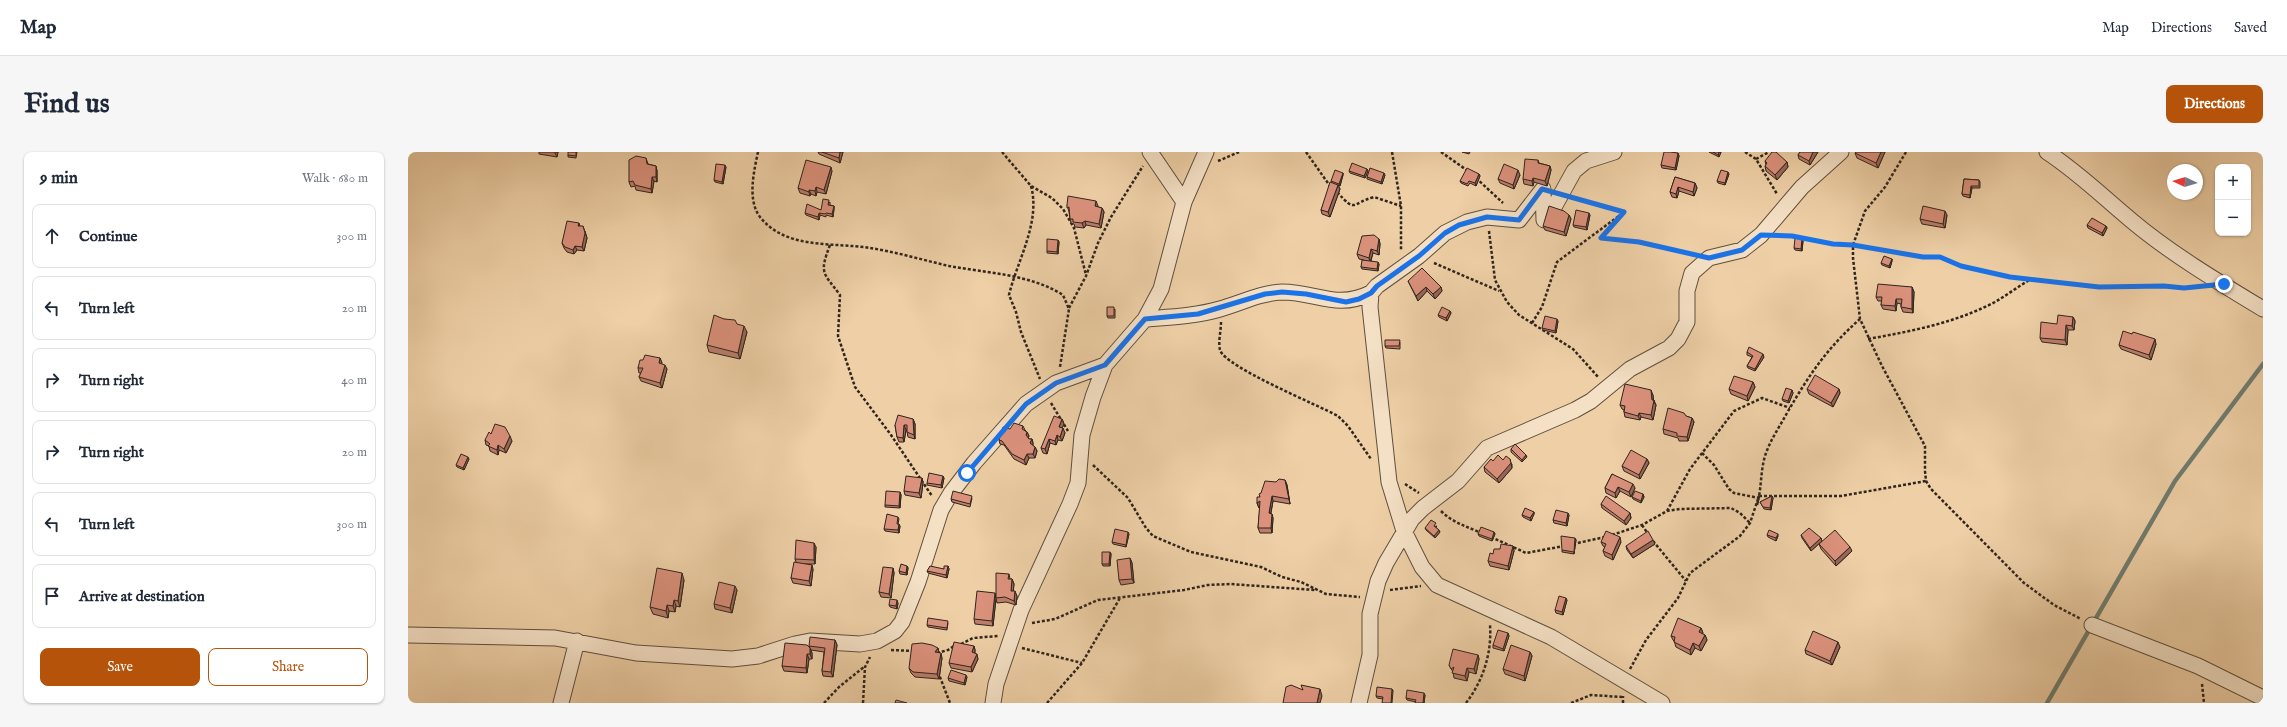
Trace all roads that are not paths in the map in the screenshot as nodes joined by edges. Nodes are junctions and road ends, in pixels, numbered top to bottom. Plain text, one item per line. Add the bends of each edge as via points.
1 (1206, 152) edge
2 (1614, 152) edge
3 (1841, 152) edge
4 (2047, 152) edge
5 (1150, 153) edge
6 (1184, 202) junction
7 (1371, 293) junction
8 (2263, 309) edge
9 (1145, 319) junction
10 (1105, 365) junction
11 (1404, 531) junction
12 (2092, 625) road end
13 (408, 635) edge
14 (577, 641) junction
15 (2263, 698) edge
16 (561, 703) edge
17 (993, 703) edge
18 (1359, 703) edge
19 (1662, 703) edge

1 - 6 street
2 - 7 street via 1586,161 1574,171 1548,218 1544,220 1542,189 1519,220 1487,217 1455,228
3 - 11 street via 1802,187 1761,235 1742,250 1709,258 1692,273 1688,281 1687,322 1678,339 1669,348 1630,369 1591,401 1575,410 1487,448 1458,481 1412,518
4 - 8 street via 2088,181 2132,221
5 - 6 street
6 - 9 street via 1160,289
7 - 9 street via 1346,302 1282,292 1265,294 1198,314
7 - 11 street via 1370,307 1389,482
9 - 10 street
10 - 14 street via 1050,387 1026,404 970,469 941,510 902,622 895,631 877,644 810,641 758,656 732,659 636,653
10 - 17 street via 1086,418 1078,483 1030,587 996,684
11 - 18 street via 1386,563 1374,595 1370,614 1370,655
11 - 19 street via 1422,567 1436,585 1551,637
12 - 15 street via 2198,666
13 - 14 street via 555,638
14 - 16 street

